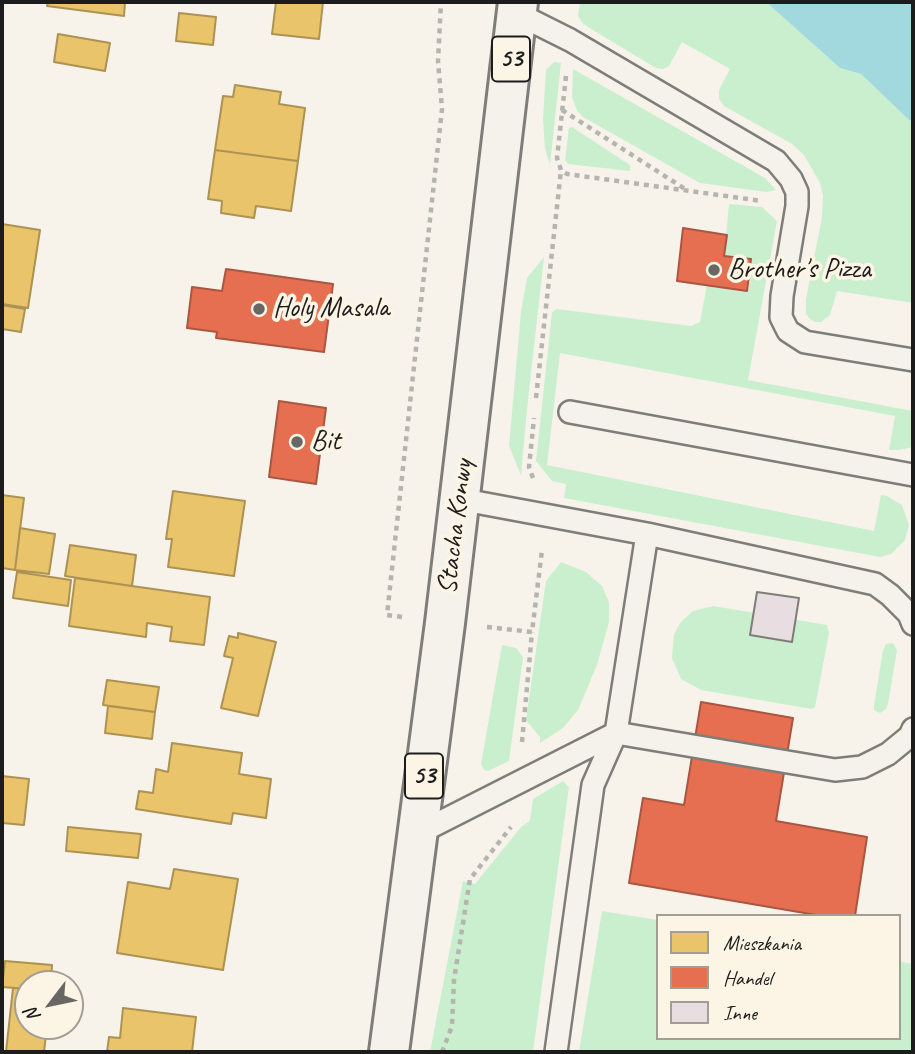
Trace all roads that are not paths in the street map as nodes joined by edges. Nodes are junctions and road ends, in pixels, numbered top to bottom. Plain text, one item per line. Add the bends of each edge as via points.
1 (517, 7) edge
2 (913, 360) edge
3 (570, 412) dead end
4 (913, 475) edge
5 (460, 499) junction
6 (647, 534) junction
7 (913, 624) edge
8 (913, 729) edge
9 (616, 733) junction
10 (417, 834) junction
11 (389, 1052) edge
12 (556, 1052) edge

1 - 2 lane via 776,161 797,192 782,296 781,317 788,331 805,342
1 - 5 main road, Stacha Konwy / 53
3 - 4 lane
5 - 6 lane
5 - 10 main road, Stacha Konwy / 53
6 - 7 lane via 875,584 909,614
6 - 9 lane
8 - 9 lane via 888,754 862,767 835,770
9 - 10 lane
9 - 12 lane via 593,785
10 - 11 main road, Stacha Konwy / 53

